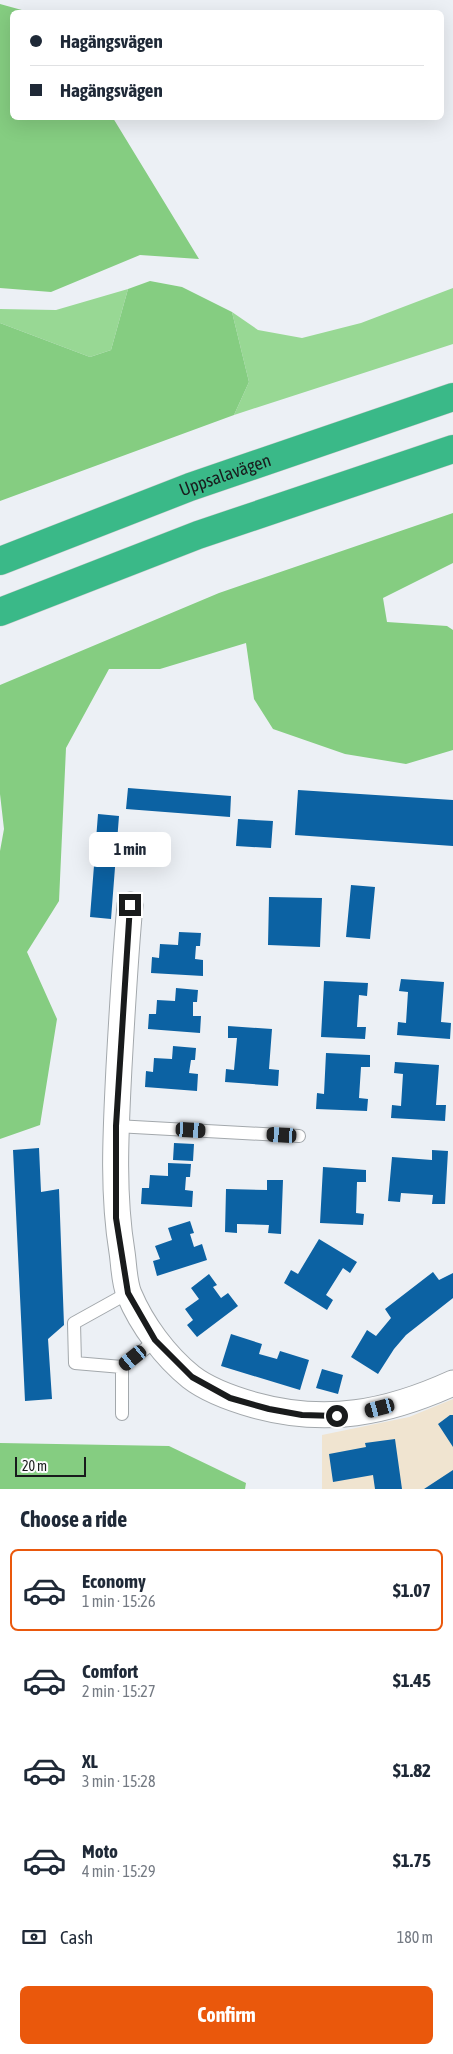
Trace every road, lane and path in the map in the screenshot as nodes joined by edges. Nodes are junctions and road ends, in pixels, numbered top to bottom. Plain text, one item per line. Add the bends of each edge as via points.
1 (453, 397) edge
2 (453, 449) edge
3 (0, 561) edge
4 (0, 612) edge
5 (130, 905) dead end
6 (116, 1126) junction
7 (299, 1136) dead end
8 (128, 1293) junction
9 (155, 1340) junction
10 (122, 1367) junction
11 (453, 1382) edge
12 (122, 1414) dead end

1 - 3 highway, Uppsalavägen via 190,487
2 - 4 highway via 198,535
5 - 6 street
6 - 7 lane
6 - 8 street via 116,1218
8 - 9 street
8 - 10 lane via 74,1323 75,1363
9 - 10 lane
9 - 11 street via 192,1377 230,1398 302,1415 337,1416 365,1411 424,1396
10 - 12 lane

